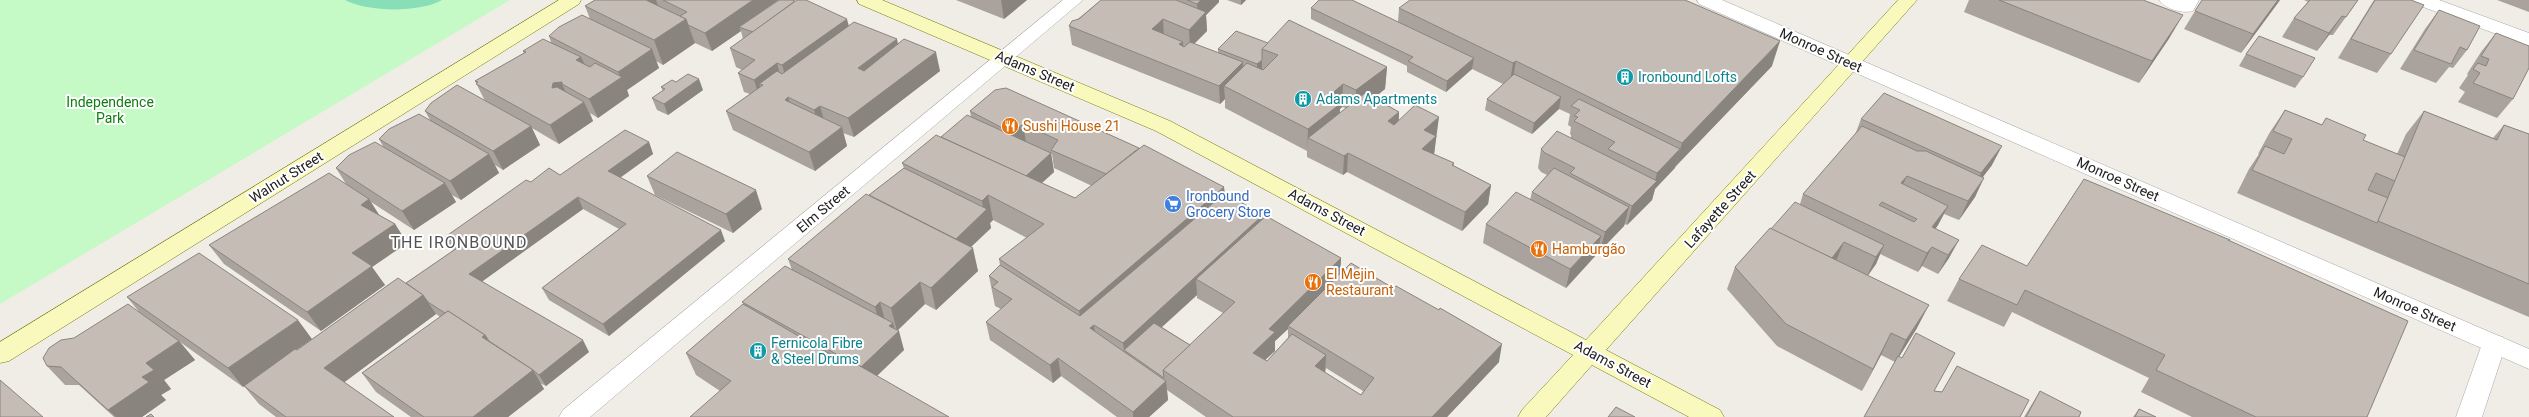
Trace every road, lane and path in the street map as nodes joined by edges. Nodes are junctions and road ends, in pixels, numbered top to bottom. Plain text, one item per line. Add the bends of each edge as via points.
1 (572, 0) edge
2 (866, 0) edge
3 (1074, 0) edge
4 (1706, 0) edge
5 (1908, 0) edge
6 (2168, 0) edge
7 (2422, 0) edge
8 (2188, 3) edge
9 (2529, 40) edge
10 (1004, 58) junction
11 (1853, 64) junction
12 (2494, 344) junction
13 (1590, 352) junction
14 (0, 354) edge
15 (2529, 359) edge
16 (572, 417) edge
17 (1531, 417) edge
18 (1711, 417) edge
19 (2469, 417) edge

1 - 14 street, Walnut Street
2 - 10 street, Adams Street
3 - 10 street, Elm Street
4 - 11 street, Monroe Street
5 - 11 street, Lafayette Street
6 - 8 street
7 - 9 street
10 - 13 street, Adams Street via 1163,126
10 - 16 street, Elm Street
11 - 12 street, Monroe Street
11 - 13 street, Lafayette Street
12 - 15 street, Monroe Street
12 - 19 street
13 - 17 street, Lafayette Street
13 - 18 street, Adams Street

